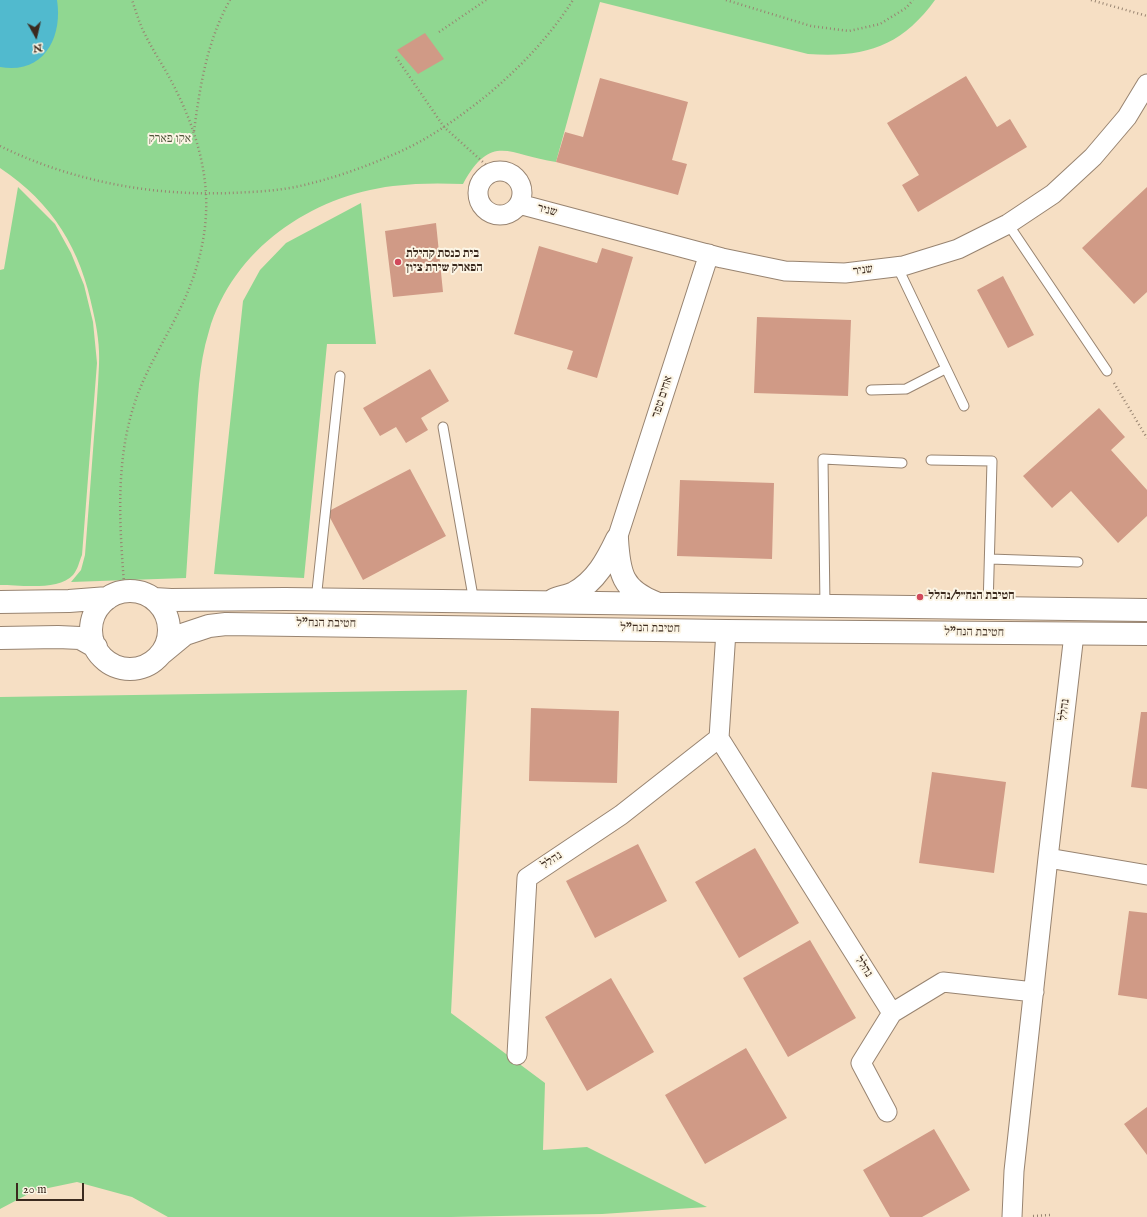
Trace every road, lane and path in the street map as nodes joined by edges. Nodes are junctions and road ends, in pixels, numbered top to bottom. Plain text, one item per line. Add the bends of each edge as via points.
1 (132, 0) edge
2 (230, 0) edge
3 (486, 0) edge
4 (573, 0) edge
5 (726, 0) edge
6 (913, 0) edge
7 (1091, 0) edge
8 (1147, 16) edge
9 (439, 32) dead end
10 (396, 57) dead end
11 (1147, 84) edge
12 (444, 127) junction
13 (194, 132) junction
14 (0, 146) edge
15 (494, 172) junction
16 (206, 194) junction
17 (520, 204) junction
18 (1008, 224) junction
19 (709, 254) junction
20 (897, 266) junction
21 (945, 368) junction
22 (1107, 371) joint
23 (340, 376) dead end
24 (871, 390) dead end
25 (964, 406) dead end
26 (443, 426) dead end
27 (1147, 438) edge
28 (931, 460) dead end
29 (902, 463) dead end
30 (618, 539) junction
31 (990, 559) junction
32 (1078, 562) dead end
33 (116, 595) junction
34 (154, 599) junction
35 (316, 600) junction
36 (0, 602) edge
37 (474, 602) junction
38 (543, 603) junction
39 (659, 604) junction
40 (825, 606) junction
41 (988, 609) junction
42 (1147, 610) edge
43 (726, 631) junction
44 (1074, 634) junction
45 (1147, 634) edge
46 (0, 638) edge
47 (96, 647) junction
48 (162, 653) junction
49 (719, 738) junction
50 (1048, 858) junction
51 (1147, 875) edge
52 (1034, 992) junction
53 (892, 1013) junction
54 (517, 1056) dead end
55 (887, 1112) dead end
56 (1012, 1217) edge
57 (1031, 1217) edge
58 (1051, 1217) edge

1 - 13 path via 141,26 183,104
2 - 13 path via 216,28 206,59
3 - 9 path
4 - 12 path via 537,48 505,80
5 - 6 path via 811,26 849,31 880,24 906,8
7 - 8 path
10 - 12 path
11 - 18 street, שניר via 1127,117 1093,157 1053,194
12 - 15 path
12 - 16 path via 392,156 348,173 303,185 254,192
13 - 16 path
14 - 16 path via 22,157 65,172 109,184 156,191
15 - 17 street via 508,172 518,180 522,194
15 - 17 street via 479,186 478,196 482,206 496,215 503,215 513,211
16 - 33 path via 203,238 196,270 190,288 138,392 124,444
17 - 19 street, שניר
18 - 20 street, שניר via 958,249
18 - 22 lane
19 - 20 street, שניר via 785,271 845,273
19 - 30 street, אחים טפר
20 - 21 lane
21 - 24 lane via 906,389
21 - 25 lane
22 - 27 path
23 - 35 lane
26 - 37 lane
28 - 31 lane via 992,461
29 - 40 lane via 823,459
30 - 38 street via 604,566 590,581 574,593
30 - 39 street via 618,560 622,576 631,589 643,598
31 - 32 lane
31 - 41 lane
33 - 34 street via 138,592
33 - 36 street via 69,601
33 - 47 street via 99,607 94,617 92,635
34 - 35 street, חטיבת הנח"ל
34 - 48 street via 162,607 169,624 170,631
35 - 37 street, חטיבת הנח"ל
37 - 38 street, חטיבת הנח"ל
38 - 39 street, חטיבת הנח"ל
39 - 40 street, חטיבת הנח"ל
40 - 41 street, חטיבת הנח"ל
41 - 42 street, חטיבת הנח"ל
43 - 44 street, חטיבת הנח"ל
43 - 48 street, חטיבת הנח"ל via 226,624 209,626 185,634
43 - 49 street
44 - 45 street, חטיבת הנח"ל
44 - 50 street, נהלל
46 - 47 street via 80,638
47 - 48 street via 102,657 112,664 130,668 142,667
49 - 53 street, נהלל
49 - 54 street, נהלל via 621,815 527,878
50 - 51 street
50 - 52 street, נהלל
52 - 53 street via 943,982
52 - 56 street, נהלל via 1014,1171
53 - 55 street via 861,1063
57 - 58 path

